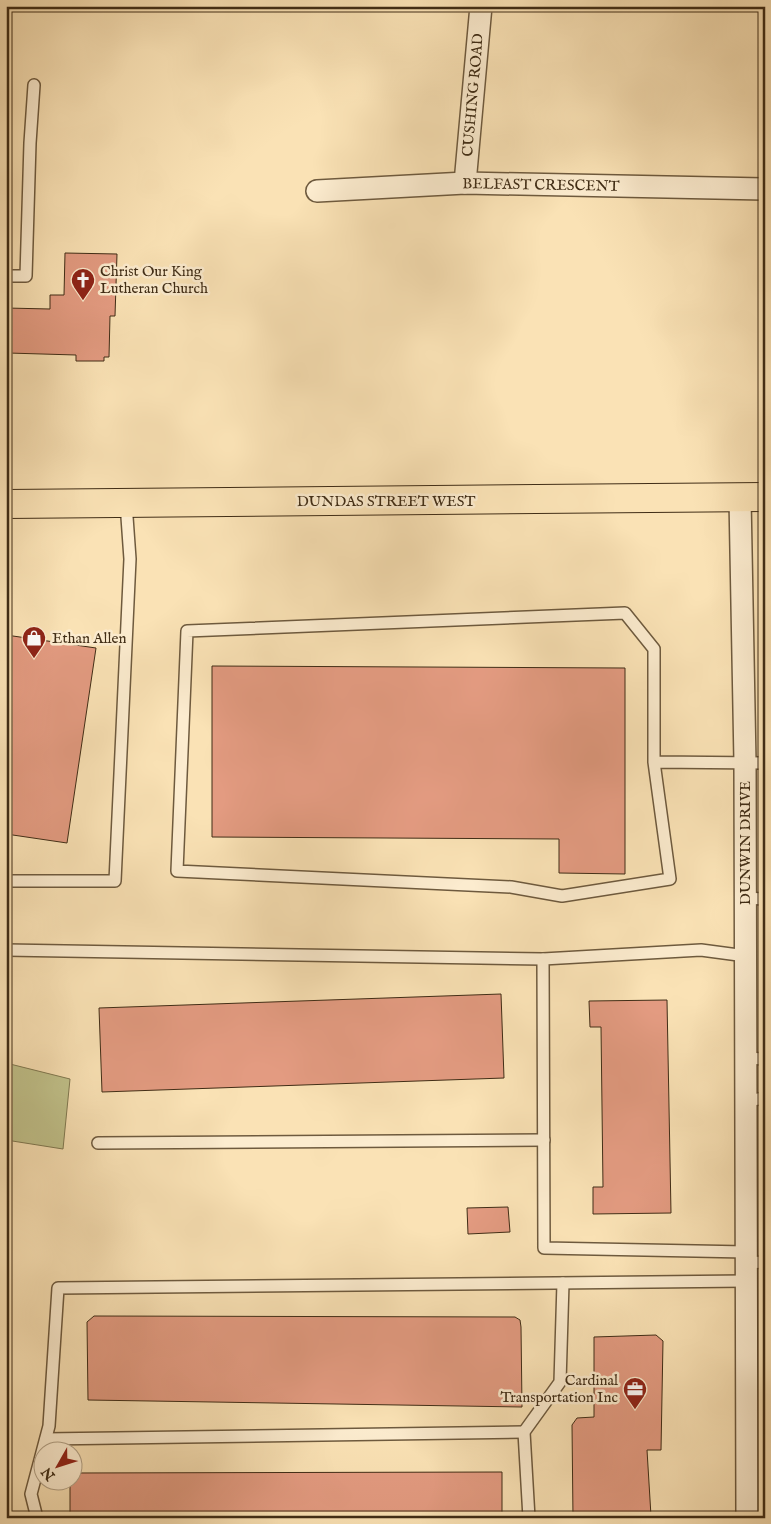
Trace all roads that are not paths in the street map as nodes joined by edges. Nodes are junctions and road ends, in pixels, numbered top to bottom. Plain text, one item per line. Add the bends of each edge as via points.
1 (481, 6) edge
2 (34, 85) dead end
3 (466, 183) junction
4 (765, 189) edge
5 (317, 191) dead end
6 (6, 276) edge
7 (752, 498) edge
8 (126, 503) junction
9 (6, 504) edge
10 (654, 762) junction
11 (755, 763) edge
12 (6, 881) edge
13 (755, 898) edge
14 (6, 950) edge
15 (746, 956) junction
16 (543, 960) junction
17 (756, 1059) edge
18 (755, 1100) edge
19 (544, 1140) junction
20 (98, 1143) dead end
21 (751, 1264) edge
22 (563, 1283) junction
23 (524, 1432) junction
24 (46, 1439) junction
25 (37, 1518) edge
26 (530, 1518) edge
27 (747, 1518) edge

1 - 3 street, CUSHING ROAD
2 - 6 lane via 26,276
3 - 4 street, BELFAST CRESCENT
3 - 5 street, BELFAST CRESCENT
7 - 8 main road, DUNDAS STREET WEST
7 - 11 street, DUNWIN DRIVE
8 - 9 main road, DUNDAS STREET WEST
8 - 12 lane via 130,559 115,882
10 - 10 lane via 654,650 625,613 187,631 177,871 511,887 562,896 670,879
10 - 11 lane
11 - 13 street, DUNWIN DRIVE
13 - 15 street, DUNWIN DRIVE
14 - 16 lane
15 - 16 lane via 700,950
15 - 17 street, DUNWIN DRIVE
16 - 19 lane
17 - 18 street, DUNWIN DRIVE
18 - 21 street, DUNWIN DRIVE
19 - 20 lane
19 - 21 lane via 544,1248
21 - 22 lane
21 - 27 street, DUNWIN DRIVE
22 - 23 lane via 560,1382
22 - 24 lane via 58,1288
23 - 24 lane
23 - 26 lane
24 - 25 lane via 31,1494

